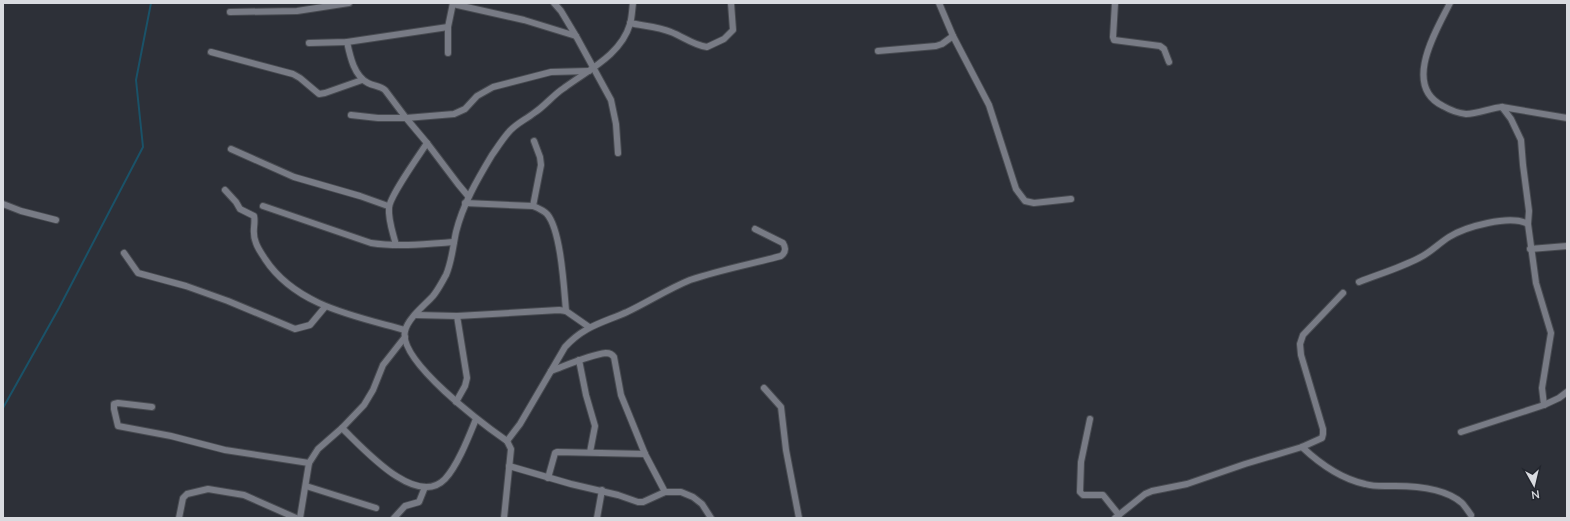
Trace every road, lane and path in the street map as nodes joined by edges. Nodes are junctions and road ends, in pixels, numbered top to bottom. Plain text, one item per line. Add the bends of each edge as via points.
1 (349, 3) edge
2 (453, 3) edge
3 (554, 3) edge
4 (633, 3) edge
5 (731, 3) edge
6 (938, 3) edge
7 (1115, 3) edge
8 (1450, 3) edge
9 (230, 12) dead end
10 (630, 23) junction
11 (448, 27) junction
12 (576, 36) junction
13 (953, 36) junction
14 (347, 42) junction
15 (309, 43) dead end
16 (878, 51) dead end
17 (211, 52) dead end
18 (448, 53) dead end
19 (1169, 62) dead end
20 (591, 70) junction
21 (362, 80) junction
22 (1502, 107) junction
23 (351, 115) dead end
24 (406, 118) junction
25 (1567, 118) edge
26 (534, 141) dead end
27 (427, 143) junction
28 (231, 149) dead end
29 (618, 153) dead end
30 (225, 190) dead end
31 (468, 196) junction
32 (1071, 199) dead end
33 (465, 203) junction
34 (3, 204) edge
35 (263, 206) dead end
36 (388, 206) junction
37 (534, 206) junction
38 (56, 220) dead end
39 (1528, 224) junction
40 (755, 229) dead end
41 (454, 242) junction
42 (396, 245) junction
43 (1567, 246) edge
44 (1530, 249) junction
45 (124, 254) dead end
46 (1359, 282) dead end
47 (1343, 293) dead end
48 (325, 307) junction
49 (566, 311) junction
50 (416, 314) junction
51 (457, 316) junction
52 (589, 327) junction
53 (405, 330) junction
54 (405, 337) junction
55 (579, 360) junction
56 (551, 371) junction
57 (764, 388) dead end
58 (1567, 392) edge
59 (456, 402) junction
60 (1544, 405) junction
61 (152, 407) dead end
62 (476, 419) junction
63 (1090, 419) dead end
64 (342, 428) junction
65 (1461, 432) dead end
66 (507, 441) junction
67 (1302, 447) junction
68 (590, 452) junction
69 (645, 454) junction
70 (309, 462) junction
71 (509, 466) junction
72 (548, 478) junction
73 (306, 486) junction
74 (425, 487) junction
75 (602, 490) junction
76 (665, 492) junction
77 (376, 508) dead end
78 (1471, 515) dead end
79 (1117, 516) edge
80 (179, 518) edge
81 (296, 518) edge
82 (300, 518) edge
83 (394, 518) edge
84 (504, 518) edge
85 (597, 518) edge
86 (711, 518) edge
87 (800, 518) edge

1 - 9 street via 297,11
2 - 11 street
2 - 12 street
3 - 12 street
4 - 10 street
5 - 10 street via 733,30 724,39 707,47 692,43 671,32
6 - 13 street
7 - 19 street via 1114,40 1160,46 1164,49
8 - 22 street via 1424,64 1424,86 1427,94 1438,104 1458,113
10 - 20 street via 620,44
11 - 14 street
11 - 18 street
12 - 20 street
13 - 16 street via 936,46
13 - 32 street via 989,105 1016,189 1024,201 1034,204
14 - 15 street
14 - 21 street via 354,66
17 - 21 street via 293,74 319,94
20 - 24 street via 542,74 484,91 465,109 454,114
20 - 29 street via 614,109
20 - 31 street via 563,88 511,130
21 - 24 street via 385,90
22 - 25 street
22 - 39 street via 1521,140 1529,211
23 - 24 street
24 - 27 street
26 - 37 street via 541,165
27 - 31 street
27 - 36 street
28 - 36 street via 294,177
30 - 48 street via 240,209 254,216 255,241 270,267 296,290
31 - 33 street
33 - 37 street
33 - 41 street
34 - 38 street
35 - 42 street via 371,242
36 - 42 street
37 - 49 street via 547,214 557,237
39 - 44 street
39 - 46 street via 1520,220 1504,220 1466,230 1448,238 1419,258
40 - 52 street via 784,243 785,252 781,256 689,281 629,311
41 - 42 street
41 - 50 street via 452,259 446,275 434,295
43 - 44 street
44 - 60 street via 1536,283 1551,333 1542,388
45 - 48 street via 138,273 186,286 295,329 310,324
47 - 67 street via 1303,334 1300,344 1323,434 1322,438
48 - 53 street
49 - 51 street
49 - 52 street
50 - 51 street
50 - 53 street
51 - 59 street via 467,378
52 - 56 street via 574,336
53 - 54 street
54 - 59 street via 408,350 415,360
54 - 64 street via 383,365 369,398
55 - 56 street
55 - 68 street via 596,426
55 - 69 street via 606,353 614,357 621,395
56 - 66 street
57 - 87 street via 781,407 786,450
58 - 60 street
59 - 62 street
60 - 65 street
61 - 70 street via 114,404 118,426 225,450
62 - 66 street
62 - 74 street via 464,447 445,479 431,487
63 - 79 street via 1081,462 1080,492 1083,495 1103,495
64 - 70 street via 318,449
64 - 74 street via 391,472 416,486
66 - 71 street via 511,449
67 - 78 street via 1314,459 1352,480 1378,487 1435,490 1462,503
67 - 79 street via 1187,484 1152,491
68 - 69 street
68 - 72 street via 558,451 555,453
69 - 76 street
70 - 73 street
71 - 72 street
71 - 84 street
72 - 75 street
73 - 77 street
73 - 82 street
74 - 83 street via 419,502 405,506
75 - 76 street via 641,502
75 - 85 street
76 - 86 street via 681,492 693,497 702,504
80 - 81 street via 183,498 187,494 208,489 244,495

